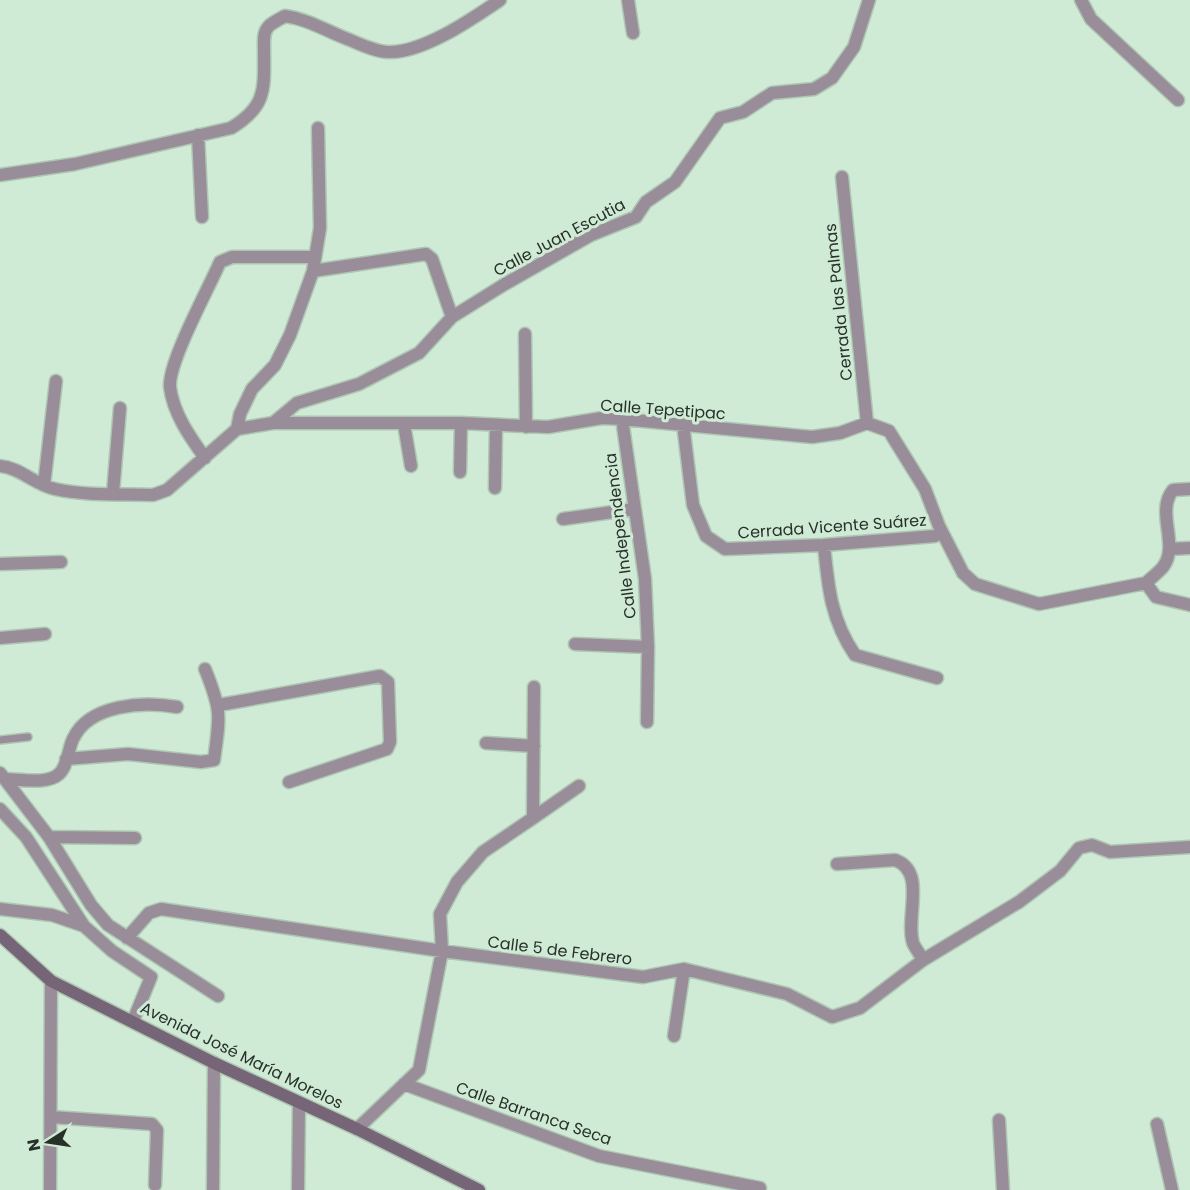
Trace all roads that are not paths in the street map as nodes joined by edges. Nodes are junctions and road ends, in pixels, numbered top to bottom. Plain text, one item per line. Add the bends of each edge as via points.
1 (500, 0) edge
2 (628, 0) edge
3 (869, 0) edge
4 (1081, 0) edge
5 (633, 33) dead end
6 (1178, 100) dead end
7 (318, 128) dead end
8 (198, 135) junction
9 (0, 175) edge
10 (842, 177) dead end
11 (202, 218) dead end
12 (315, 257) junction
13 (313, 271) junction
14 (452, 316) junction
15 (525, 334) dead end
16 (56, 381) dead end
17 (120, 408) dead end
18 (622, 419) junction
19 (273, 423) junction
20 (404, 423) junction
21 (461, 423) junction
22 (867, 423) junction
23 (683, 424) junction
24 (496, 426) junction
25 (526, 427) junction
26 (237, 429) junction
27 (205, 458) junction
28 (0, 466) edge
29 (411, 466) dead end
30 (460, 472) dead end
31 (44, 485) junction
32 (495, 488) dead end
33 (1190, 489) edge
34 (113, 493) junction
35 (634, 509) junction
36 (563, 519) dead end
37 (935, 536) dead end
38 (824, 546) junction
39 (1190, 548) edge
40 (1169, 549) junction
41 (61, 562) dead end
42 (0, 564) edge
43 (1146, 583) junction
44 (1190, 605) edge
45 (45, 634) dead end
46 (0, 638) edge
47 (575, 644) dead end
48 (648, 647) junction
49 (205, 669) dead end
50 (937, 678) dead end
51 (534, 687) dead end
52 (219, 705) junction
53 (177, 707) dead end
54 (647, 722) dead end
55 (28, 737) dead end
56 (0, 740) edge
57 (486, 743) dead end
58 (534, 746) junction
59 (66, 759) junction
60 (2, 776) edge
61 (289, 782) dead end
62 (579, 786) dead end
63 (0, 809) edge
64 (533, 818) junction
65 (49, 837) junction
66 (135, 838) dead end
67 (1190, 848) edge
68 (837, 864) dead end
69 (0, 909) edge
70 (84, 926) junction
71 (0, 935) edge
72 (127, 938) junction
73 (442, 951) junction
74 (922, 960) junction
75 (684, 969) junction
76 (51, 981) junction
77 (218, 996) dead end
78 (133, 1021) junction
79 (674, 1036) dead end
80 (214, 1064) junction
81 (404, 1084) junction
82 (299, 1104) junction
83 (51, 1117) junction
84 (999, 1120) dead end
85 (1157, 1124) dead end
86 (357, 1129) junction
87 (155, 1185) dead end
88 (760, 1188) dead end
89 (50, 1190) edge
90 (213, 1190) edge
91 (298, 1190) edge
92 (479, 1190) edge
93 (1003, 1190) edge
94 (1172, 1190) edge

1 - 8 street via 474,18 403,51 387,52 285,16 264,34 265,81 259,104 248,118 231,128
2 - 5 street
3 - 14 street, Calle Juan Escutia via 854,47 832,78 814,89 772,93 743,112 720,118 675,182 646,202 636,217 591,235
4 - 6 street via 1091,19
7 - 12 street via 320,228
8 - 9 street via 75,164
8 - 11 street
10 - 22 street, Cerrada las Palmas
12 - 13 street
12 - 27 street via 232,257 220,262 175,363 170,386 177,413
13 - 14 street via 426,254 432,259
13 - 26 street via 290,335 275,365 252,389
14 - 19 street, Calle Juan Escutia via 419,353 359,384 297,403
15 - 25 street
16 - 31 street
17 - 34 street
18 - 23 street, Calle Tepetipac
18 - 25 street, Calle Tepetipac
18 - 35 street, Calle Independencia
19 - 20 street, Calle Tepetipac
19 - 26 street, Calle Tepetipac
20 - 21 street, Calle Tepetipac
20 - 29 street
21 - 24 street, Calle Tepetipac
21 - 30 street
22 - 23 street, Calle Tepetipac via 840,433 812,437
22 - 43 street via 889,430 925,489 963,573 975,584 1039,604
23 - 38 street, Cerrada Vicente Suárez via 693,505 706,536 725,549
24 - 25 street, Calle Tepetipac
24 - 32 street
26 - 27 street
27 - 34 street via 153,495
28 - 31 street via 24,473
31 - 34 street
33 - 40 street via 1173,490 1166,503
35 - 36 street
35 - 48 street, Calle Independencia via 645,579
37 - 38 street, Cerrada Vicente Suárez
38 - 50 street via 830,598 841,634 855,655
39 - 40 street
40 - 43 street via 1163,567
41 - 42 street
43 - 44 street via 1156,597
45 - 46 street
47 - 48 street
48 - 54 street, Calle Independencia
49 - 52 street
51 - 58 street
52 - 59 street via 214,760 128,754
52 - 61 street via 380,676 388,682 387,749
53 - 59 street via 155,703 131,705 100,715 80,726
55 - 56 lane
57 - 58 street
58 - 64 street
59 - 60 street via 59,774 48,780
60 - 65 street
62 - 64 street
63 - 70 street via 26,837
64 - 73 street via 483,852 457,882 440,914
65 - 66 street
65 - 72 street via 91,906
67 - 74 street, Calle 5 de Febrero via 1110,852 1092,845 1079,848 1059,871 1019,902
68 - 74 street via 895,860 903,863 910,871 912,883 913,942
69 - 70 street via 52,915
70 - 78 street via 151,977
71 - 76 main road, Avenida José María Morelos
72 - 73 street, Calle 5 de Febrero via 149,914 161,909
72 - 77 street
73 - 75 street, Calle 5 de Febrero via 643,977
73 - 81 street via 419,1070
74 - 75 street, Calle 5 de Febrero via 860,1008 832,1017 787,994
75 - 79 street
76 - 78 main road, Avenida José María Morelos
76 - 83 street
78 - 80 main road, Avenida José María Morelos
80 - 82 main road, Avenida José María Morelos
80 - 90 street
81 - 86 street
81 - 88 street, Calle Barranca Seca via 599,1156
82 - 86 main road, Avenida José María Morelos
82 - 91 street
83 - 87 street via 152,1124 157,1130
83 - 89 street
84 - 93 street
85 - 94 street
86 - 92 main road, Avenida José María Morelos

